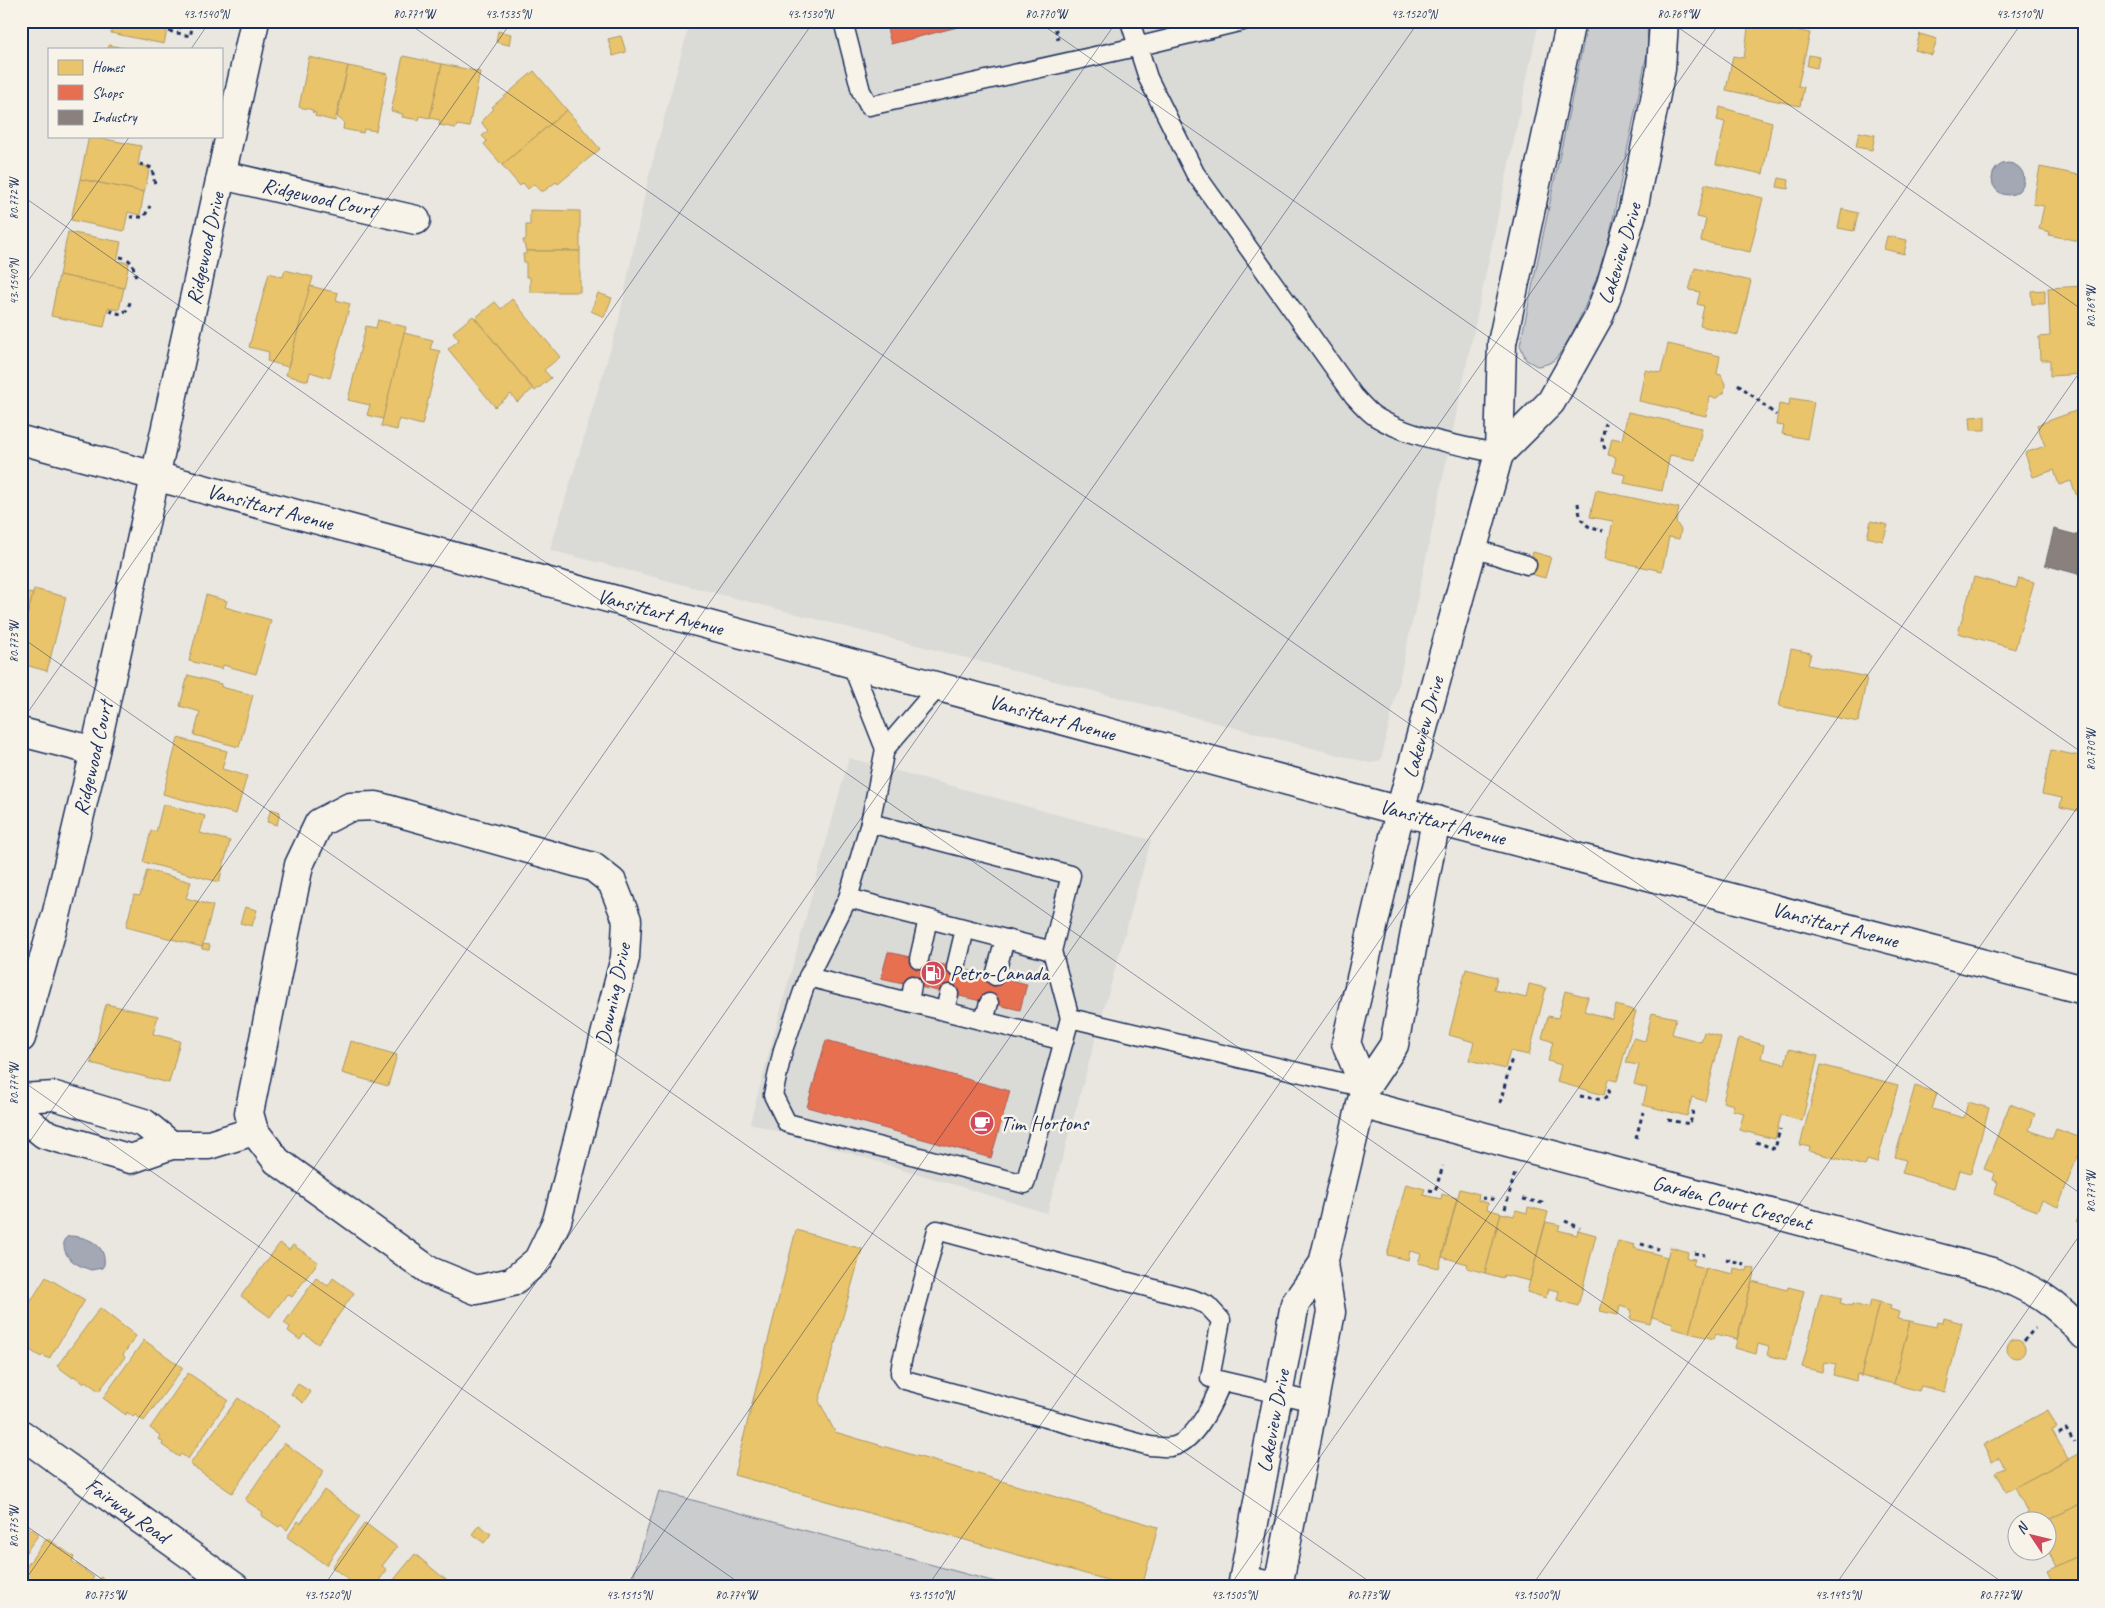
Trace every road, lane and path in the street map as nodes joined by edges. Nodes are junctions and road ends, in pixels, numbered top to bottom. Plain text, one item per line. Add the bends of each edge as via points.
1 (255, 21) edge
2 (843, 21) edge
3 (1130, 21) edge
4 (1243, 21) edge
5 (1571, 21) edge
6 (1664, 21) edge
7 (193, 25) dead end
8 (169, 31) dead end
9 (1136, 47) junction
10 (140, 164) dead end
11 (222, 174) junction
12 (155, 185) dead end
13 (150, 206) dead end
14 (130, 217) dead end
15 (416, 220) dead end
16 (120, 257) dead end
17 (136, 277) dead end
18 (131, 300) dead end
19 (109, 312) dead end
20 (1738, 384) dead end
21 (1776, 416) dead end
22 (1605, 423) dead end
23 (21, 440) edge
24 (1605, 449) dead end
25 (1499, 454) junction
26 (157, 476) junction
27 (1578, 503) dead end
28 (1603, 531) dead end
29 (1473, 548) junction
30 (1527, 565) dead end
31 (852, 663) junction
32 (939, 686) junction
33 (21, 732) edge
34 (885, 749) junction
35 (95, 751) junction
36 (1400, 811) junction
37 (1436, 820) junction
38 (870, 823) junction
39 (848, 898) junction
40 (928, 919) junction
41 (965, 929) junction
42 (1005, 939) junction
43 (1052, 951) junction
44 (919, 959) dead end
45 (956, 967) dead end
46 (808, 976) junction
47 (995, 976) dead end
48 (2084, 990) edge
49 (1070, 1018) junction
50 (21, 1038) edge
51 (1064, 1041) junction
52 (1512, 1058) dead end
53 (1610, 1086) dead end
54 (1363, 1096) junction
55 (1580, 1096) dead end
56 (21, 1098) edge
57 (1500, 1103) dead end
58 (1694, 1107) dead end
59 (1643, 1112) dead end
60 (21, 1115) edge
61 (1668, 1120) dead end
62 (1780, 1129) dead end
63 (254, 1131) junction
64 (1636, 1138) dead end
65 (1756, 1142) dead end
66 (171, 1145) junction
67 (1523, 1148) junction
68 (1442, 1166) dead end
69 (1429, 1190) dead end
70 (1482, 1198) dead end
71 (1523, 1199) dead end
72 (1497, 1200) dead end
73 (1544, 1207) dead end
74 (1505, 1209) dead end
75 (1564, 1221) dead end
76 (1580, 1228) dead end
77 (1641, 1244) dead end
78 (1658, 1249) dead end
79 (1694, 1253) dead end
80 (1705, 1255) dead end
81 (1726, 1259) dead end
82 (1323, 1264) junction
83 (1744, 1264) dead end
84 (2084, 1335) edge
85 (1222, 1381) junction
86 (1278, 1394) junction
87 (1314, 1402) junction
88 (21, 1434) edge
89 (2059, 1434) dead end
90 (2074, 1443) dead end
91 (1243, 1581) edge
92 (1283, 1586) edge
93 (235, 1587) edge

1 - 11 street, Ridgewood Drive
2 - 9 lane via 861,90 869,106
3 - 9 lane
4 - 9 lane
5 - 25 street, Lakeview Drive via 1502,344
6 - 25 street, Lakeview Drive via 1661,69 1636,195 1612,284 1598,318 1551,402
7 - 8 path via 190,36
9 - 25 lane via 1174,135 1195,173 1354,396 1374,416 1390,425
10 - 12 path via 152,168
11 - 15 street, Ridgewood Court
11 - 26 street, Ridgewood Drive
13 - 14 path via 144,217
16 - 17 path via 133,263
18 - 19 path via 127,310 121,314
20 - 21 path
22 - 24 path via 1602,441
23 - 26 street, Vansittart Avenue
25 - 29 street, Lakeview Drive
26 - 31 street, Vansittart Avenue
26 - 35 street, Ridgewood Court
27 - 28 path via 1580,519 1587,528
29 - 30 lane
29 - 36 street, Lakeview Drive
31 - 32 street, Vansittart Avenue
31 - 34 lane
32 - 34 lane
32 - 36 street, Vansittart Avenue
33 - 35 street
34 - 38 lane
35 - 50 street, Ridgewood Court via 57,912
36 - 37 street, Vansittart Avenue
36 - 54 street, Lakeview Drive via 1346,1043
37 - 48 street, Vansittart Avenue
37 - 54 street, Lakeview Drive via 1394,1046
38 - 39 lane
38 - 43 lane via 1071,875
39 - 40 lane
39 - 46 lane
40 - 41 lane
40 - 44 lane
41 - 42 lane
41 - 45 lane
42 - 43 lane
42 - 47 lane
43 - 49 lane
46 - 51 lane via 986,1011
46 - 51 lane via 783,1050 773,1095 787,1123 1025,1184
49 - 51 lane
49 - 54 lane
52 - 57 path
53 - 55 path via 1607,1097 1602,1100
54 - 67 street, Garden Court Crescent
54 - 82 street, Lakeview Drive
56 - 66 street via 55,1096 144,1123
58 - 61 path via 1690,1124
59 - 64 path
60 - 66 street via 44,1134 131,1159
62 - 65 path via 1775,1149
63 - 63 street, Downing Drive via 277,1161 430,1271 476,1290 512,1282 538,1260 557,1221 625,958 627,920 612,882 593,867 376,806 350,807 319,823 297,874 249,1113
63 - 66 street via 209,1145
67 - 74 path
67 - 84 street, Garden Court Crescent via 1992,1272 2031,1288 2067,1315
68 - 69 path via 1435,1192
70 - 72 path
71 - 73 path via 1542,1203
75 - 76 path
77 - 78 path
79 - 80 path
81 - 83 path
82 - 86 street, Lakeview Drive via 1294,1304
82 - 87 street, Lakeview Drive via 1331,1312
85 - 85 lane via 1210,1378 1220,1320 1207,1305 937,1230 902,1360 900,1373 905,1380 1150,1446 1171,1447 1182,1441 1209,1413
85 - 86 lane
86 - 87 lane
86 - 91 street, Lakeview Drive
87 - 92 street, Lakeview Drive
88 - 93 street, Fairway Road
89 - 90 path via 2066,1429
91 - 92 lane

